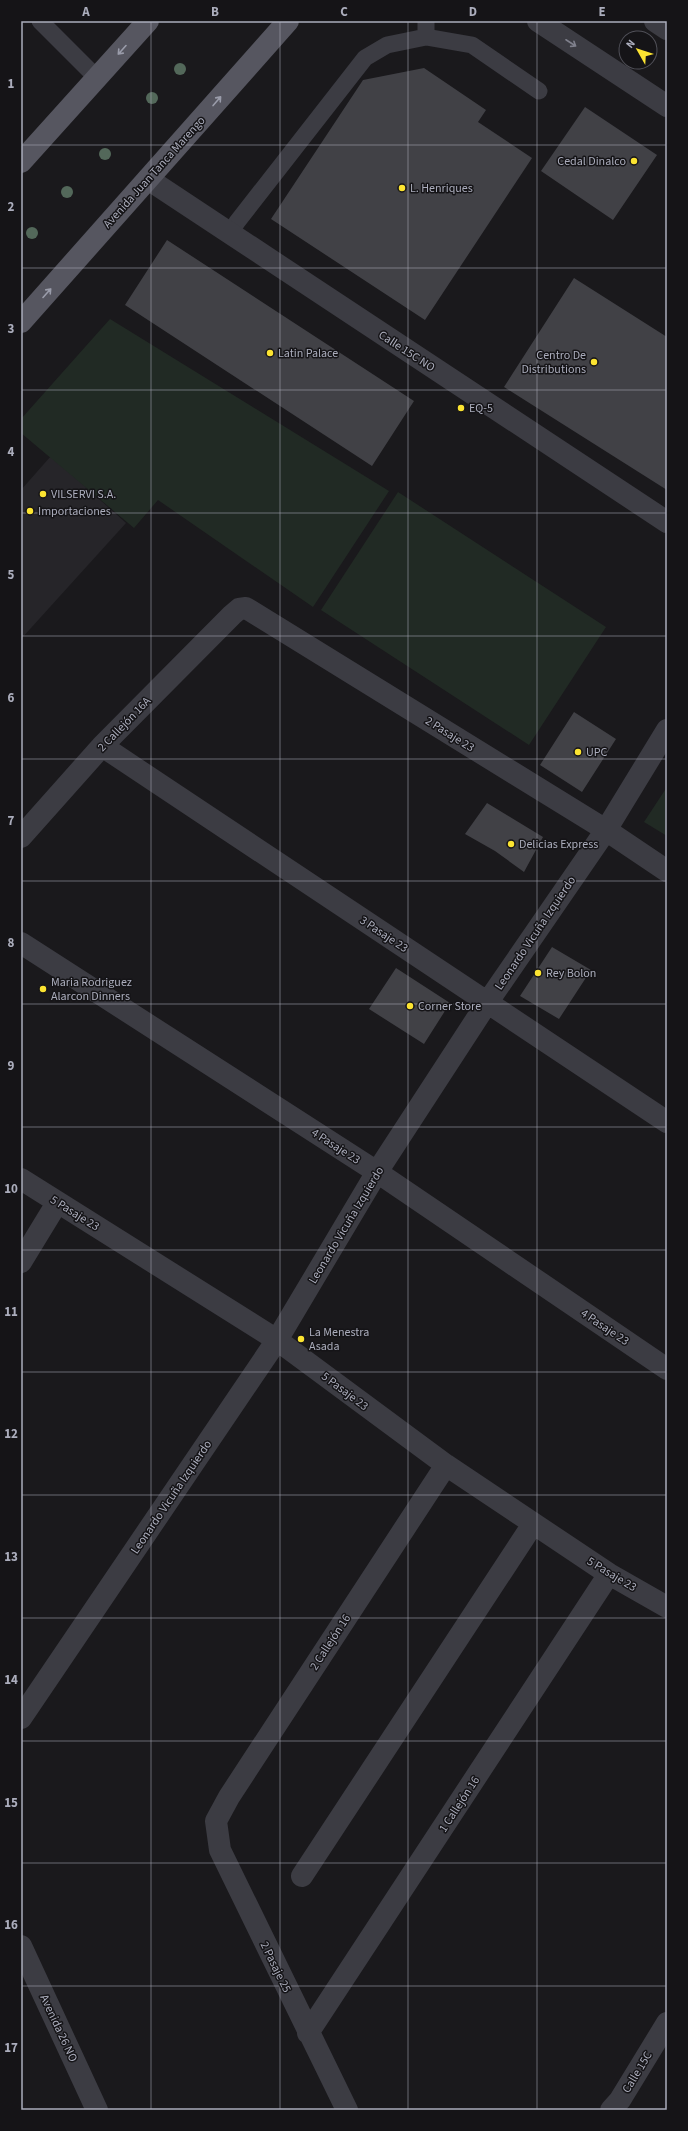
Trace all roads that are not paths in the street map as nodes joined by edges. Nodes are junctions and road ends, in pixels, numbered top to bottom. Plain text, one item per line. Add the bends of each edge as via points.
1 (40, 21) edge
2 (148, 21) edge
3 (288, 21) edge
4 (538, 21) edge
5 (654, 21) edge
6 (426, 29) edge
7 (667, 29) edge
8 (97, 78) junction
9 (539, 91) dead end
10 (667, 106) edge
11 (24, 154) edge
12 (148, 180) junction
13 (230, 234) junction
14 (21, 322) edge
15 (667, 522) edge
16 (232, 615) joint
17 (667, 730) edge
18 (102, 746) junction
19 (606, 830) junction
20 (21, 837) edge
21 (667, 870) edge
22 (21, 943) edge
23 (487, 1003) junction
24 (667, 1122) edge
25 (377, 1172) junction
26 (21, 1178) edge
27 (57, 1203) junction
28 (21, 1262) edge
29 (277, 1340) junction
30 (667, 1369) edge
31 (446, 1465) junction
32 (533, 1524) junction
33 (609, 1574) junction
34 (667, 1607) edge
35 (21, 1718) edge
36 (216, 1821) joint
37 (302, 1876) dead end
38 (21, 1946) edge
39 (667, 2023) edge
40 (308, 2033) junction
41 (616, 2105) edge
42 (97, 2110) edge
43 (347, 2110) edge

1 - 8 lane
2 -> 8 main road
12 -> 3 main road, Avenida Juan Tanca Marengo
4 -> 10 street
5 - 7 street
6 - 9 lane via 472,45
6 - 13 lane via 387,45 365,58
8 - 11 main road
12 - 13 street, Calle 15C NO
14 -> 12 main road, Avenida Juan Tanca Marengo
13 - 15 street, Calle 15C NO
16 - 18 street, 2 Callejón 16A
16 - 19 street, 2 Pasaje 23 via 239,608 250,609
17 - 19 street, Leonardo Vicuña Izquierdo
18 - 20 street, 2 Callejón 16A
18 - 23 street, 3 Pasaje 23
19 - 21 street, 2 Pasaje 23
19 - 23 street, Leonardo Vicuña Izquierdo
22 - 25 street, 4 Pasaje 23
23 - 24 street, 3 Pasaje 23
23 - 25 street, Leonardo Vicuña Izquierdo
25 - 29 street, Leonardo Vicuña Izquierdo
25 - 30 street, 4 Pasaje 23
26 - 27 street, 5 Pasaje 23
27 - 28 street
27 - 29 street, 5 Pasaje 23
29 - 31 street, 5 Pasaje 23
29 - 35 street, Leonardo Vicuña Izquierdo
31 - 32 street, 5 Pasaje 23
31 - 36 street, 2 Callejón 16 via 233,1790
32 - 33 street, 5 Pasaje 23
32 - 37 street
33 - 34 street, 5 Pasaje 23
33 - 40 street, 1 Callejón 16
36 - 40 street, 2 Pasaje 25 via 220,1850
38 - 42 street, Avenida 26 NO
39 - 41 street, Calle 15C
40 - 43 street, 2 Pasaje 25

